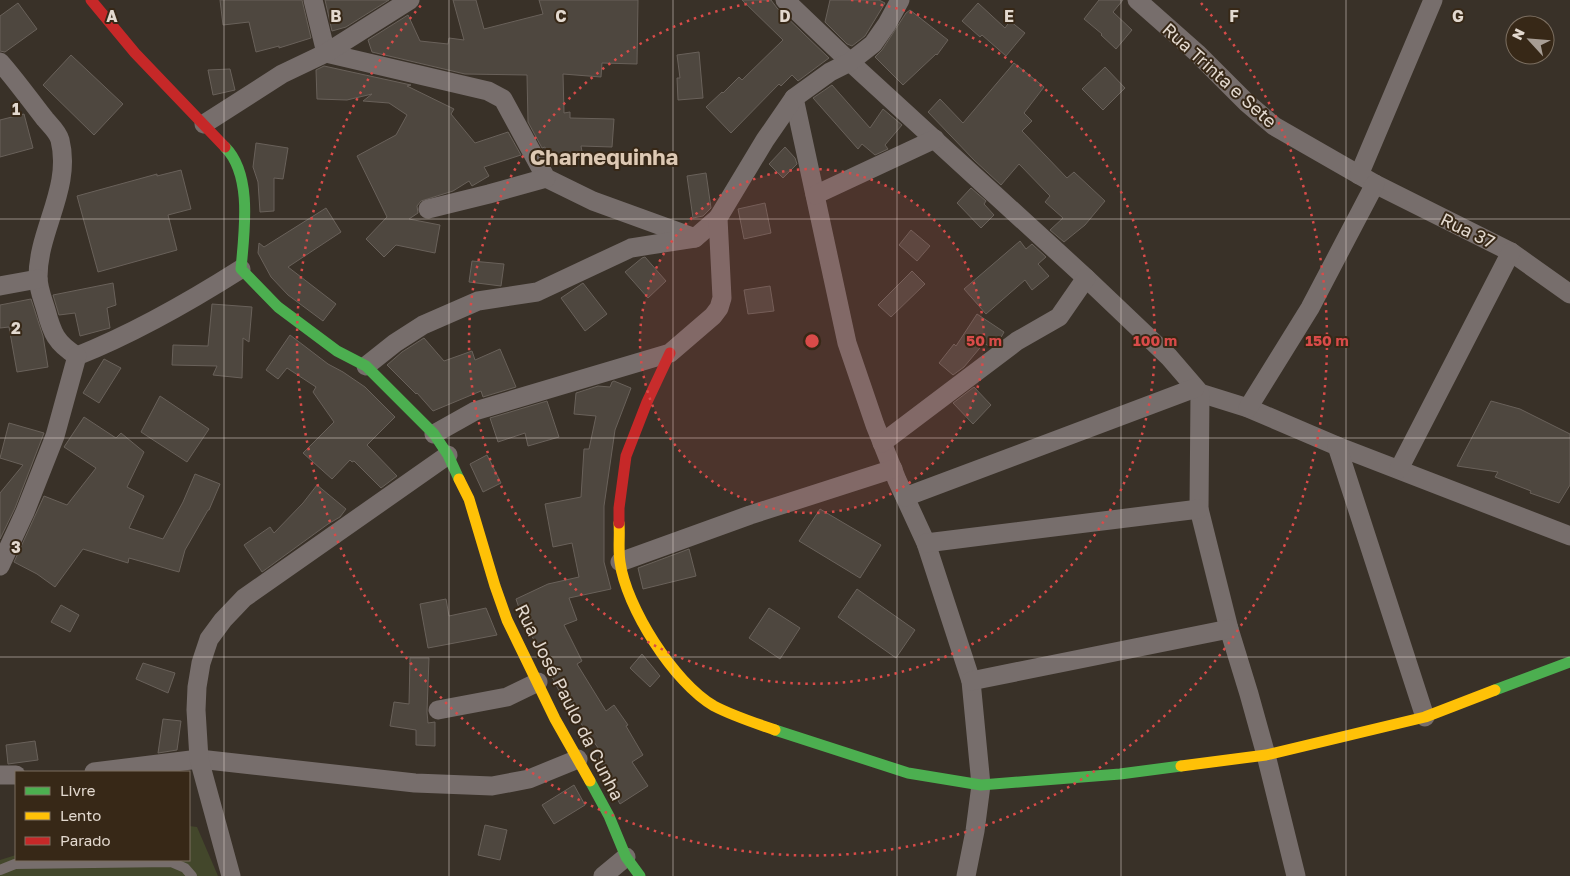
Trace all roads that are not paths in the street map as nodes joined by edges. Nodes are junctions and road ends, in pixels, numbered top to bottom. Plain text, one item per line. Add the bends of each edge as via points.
1 (91, 0) edge
2 (314, 0) edge
3 (410, 0) edge
4 (785, 0) edge
5 (900, 0) edge
6 (1137, 0) edge
7 (1432, 0) edge
8 (326, 53) junction
9 (850, 62) junction
10 (3, 72) edge
11 (794, 98) junction
12 (204, 124) junction
13 (935, 139) junction
14 (546, 178) junction
15 (1367, 179) junction
16 (815, 196) junction
17 (428, 209) dead end
18 (718, 218) junction
19 (695, 238) junction
20 (1511, 252) junction
21 (241, 269) junction
22 (1086, 278) junction
23 (38, 279) junction
24 (0, 286) edge
25 (1570, 294) edge
26 (670, 353) junction
27 (77, 356) junction
28 (366, 366) junction
29 (1197, 391) junction
30 (1248, 408) junction
31 (434, 434) junction
32 (882, 443) junction
33 (1337, 446) junction
34 (448, 455) junction
35 (893, 469) junction
36 (1399, 469) junction
37 (905, 497) junction
38 (1199, 509) junction
39 (1570, 536) edge
40 (926, 543) junction
41 (620, 562) junction
42 (0, 566) edge
43 (1229, 629) junction
44 (1570, 662) edge
45 (971, 681) junction
46 (538, 682) junction
47 (438, 710) dead end
48 (1424, 717) junction
49 (1266, 755) junction
50 (199, 759) junction
51 (578, 760) junction
52 (102, 771) edge
53 (0, 775) edge
54 (15, 776) edge
55 (981, 785) junction
56 (626, 857) junction
57 (0, 870) edge
58 (192, 876) edge
59 (231, 876) edge
60 (603, 876) edge
61 (640, 876) edge
62 (966, 876) edge
63 (1296, 876) edge

1 - 12 street via 135,53
2 - 8 street
3 - 8 street
4 - 9 street
5 - 9 street via 874,44
6 - 15 street, Rua Trinta e Sete via 1274,126
7 - 15 street
8 - 12 street via 282,74
8 - 14 street via 488,91 503,99
9 - 11 street
9 - 13 street
10 - 23 street via 60,137 64,157 61,184 40,248
11 - 16 street
11 - 18 street
12 - 21 street via 233,155 242,184
13 - 16 street
13 - 22 street
14 - 17 street
14 - 19 street via 593,201
15 - 20 street, Rua 37
15 - 30 street via 1310,308
16 - 32 street via 847,343
18 - 19 street
18 - 26 street via 722,298 719,308
19 - 28 street via 631,248 537,292 478,301 423,324
20 - 25 street, Rua 37
20 - 36 street
21 - 27 street via 160,318
21 - 28 street, Rua José Paulo da Cunha via 278,307 336,351
22 - 29 street via 1169,357
22 - 32 street via 1059,317 1017,341
23 - 24 street
23 - 27 street via 50,327 65,349
26 - 31 street via 474,411
26 - 41 street via 646,402 626,456 619,508
27 - 42 street via 55,436
28 - 31 street, Rua José Paulo da Cunha
29 - 30 street
29 - 37 street
29 - 38 street
30 - 33 street
31 - 34 street, Rua José Paulo da Cunha
32 - 35 street
33 - 36 street
33 - 48 street
34 - 46 street, Rua José Paulo da Cunha via 469,499 507,620
34 - 50 street via 244,598 223,620 210,639 201,663 196,710
35 - 37 street
35 - 41 street via 750,515
36 - 39 street
37 - 40 street
38 - 40 street
38 - 43 street
40 - 45 street
41 - 55 street via 629,596 652,639 674,669 700,696 715,706 764,726 908,773
43 - 45 street
43 - 49 street
44 - 48 street
45 - 55 street
46 - 47 street via 507,697
46 - 51 street, Rua José Paulo da Cunha
48 - 49 street
49 - 55 street via 1120,774
49 - 63 street
50 - 51 street via 415,783 492,786 530,779
50 - 52 street
50 - 59 street
51 - 56 street, Rua José Paulo da Cunha via 609,816
53 - 54 street
55 - 62 street
56 - 60 street
56 - 61 street, Rua José Paulo da Cunha
57 - 58 lane via 16,864 171,862 185,868

